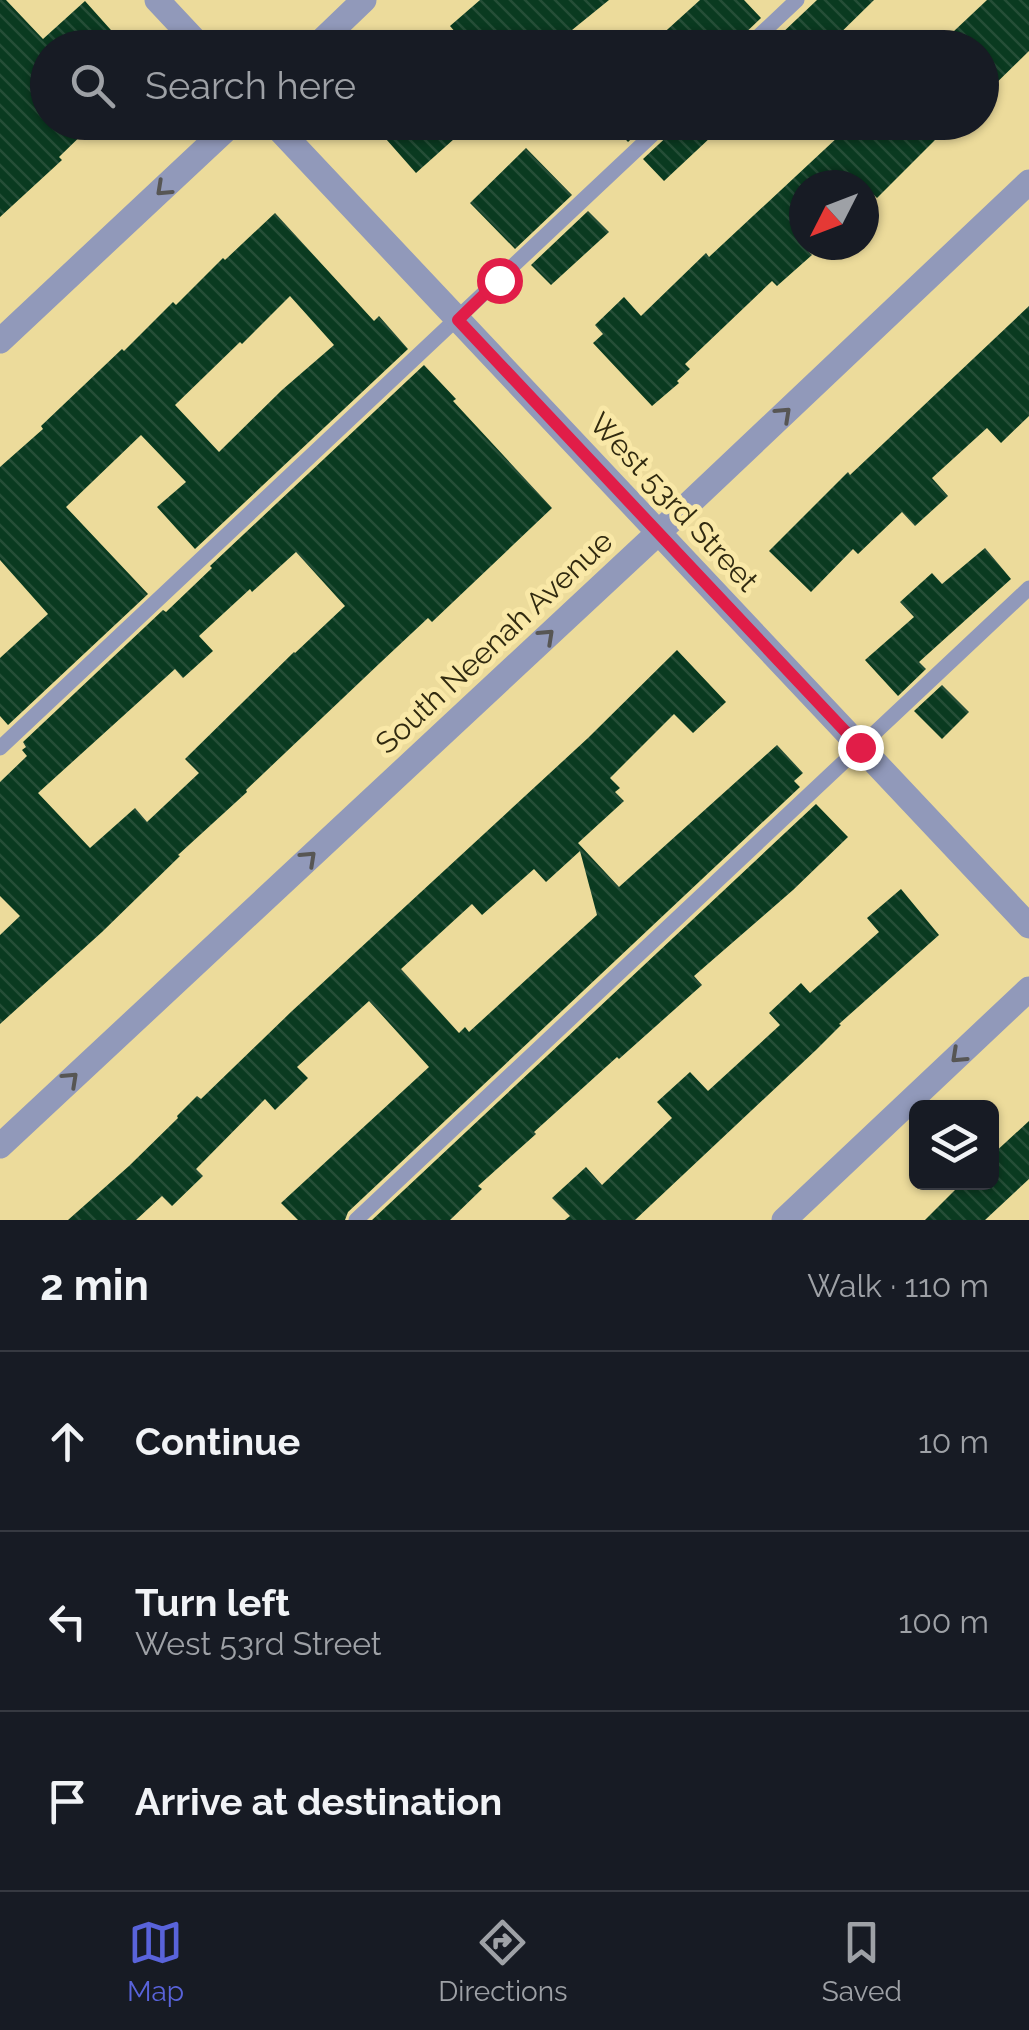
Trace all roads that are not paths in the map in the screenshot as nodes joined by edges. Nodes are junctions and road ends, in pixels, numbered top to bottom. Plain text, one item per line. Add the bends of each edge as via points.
1 (157, 0) edge
2 (364, 0) edge
3 (796, 0) edge
4 (185, 30) edge
5 (333, 30) edge
6 (765, 30) edge
7 (215, 140) edge
8 (289, 140) edge
9 (647, 140) edge
10 (1029, 182) edge
11 (458, 320) junction
12 (0, 342) edge
13 (658, 533) junction
14 (1029, 588) edge
15 (860, 747) junction
16 (0, 748) edge
17 (1029, 926) edge
18 (1029, 989) edge
19 (0, 1146) edge
20 (356, 1220) edge
21 (784, 1220) edge

1 - 4 street
2 - 5 street
3 - 6 lane
7 -> 12 street
8 - 11 street, West 53rd Street
9 - 11 lane
13 -> 10 street, South Neenah Avenue
11 - 13 street, West 53rd Street
11 - 16 lane
13 - 15 street, West 53rd Street
19 -> 13 street, South Neenah Avenue
14 - 15 lane
15 - 17 street, West 53rd Street
15 - 20 lane
18 -> 21 street

